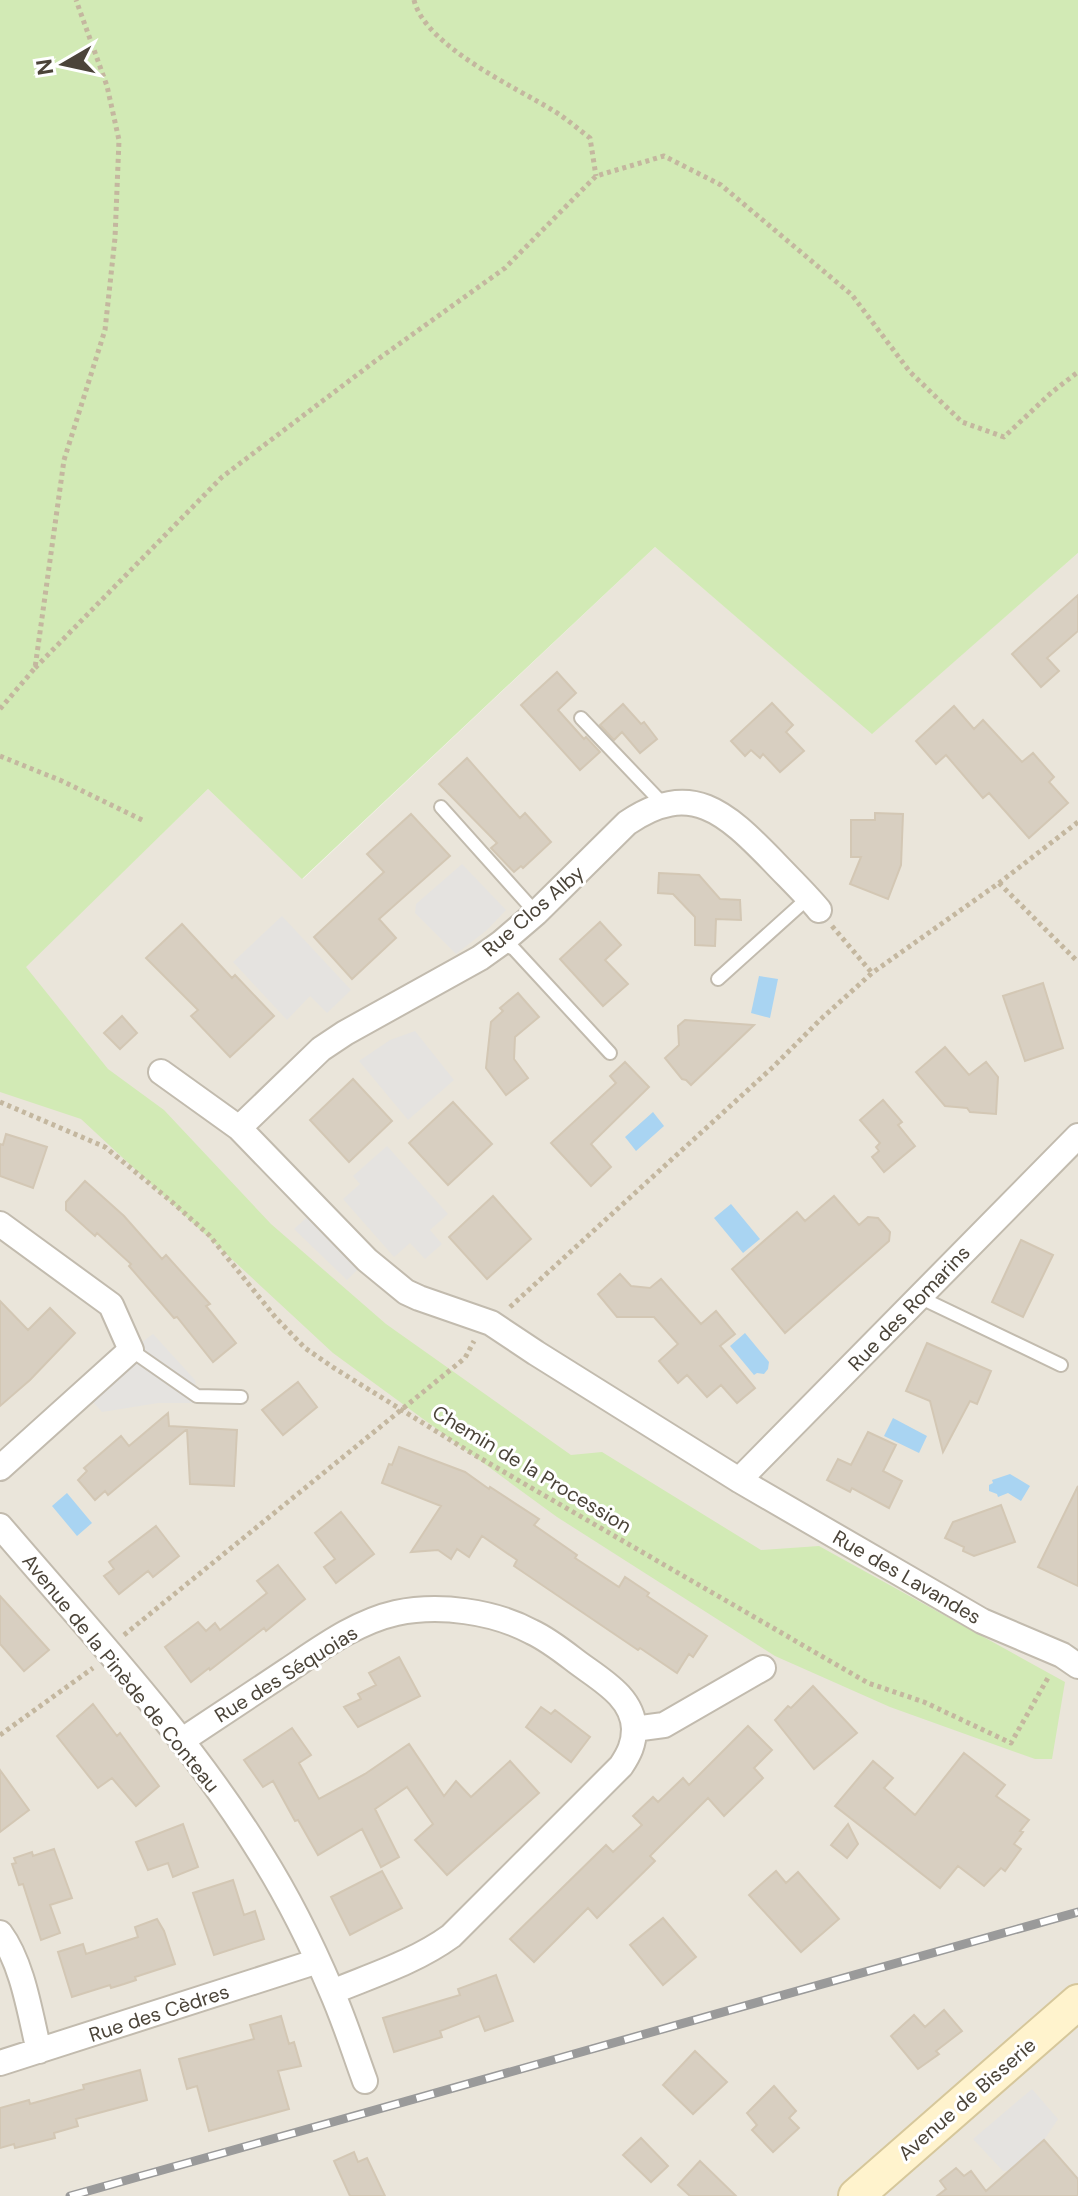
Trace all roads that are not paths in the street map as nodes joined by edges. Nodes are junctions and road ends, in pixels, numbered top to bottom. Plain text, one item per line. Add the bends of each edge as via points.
1 (581, 718) dead end
2 (663, 804) junction
3 (441, 807) dead end
4 (814, 904) joint
5 (536, 913) junction
6 (501, 943) junction
7 (718, 979) dead end
8 (610, 1053) dead end
9 (161, 1072) dead end
10 (239, 1128) junction
11 (1078, 1136) edge
12 (0, 1224) edge
13 (919, 1297) junction
14 (131, 1350) junction
15 (1061, 1365) dead end
16 (241, 1397) dead end
17 (0, 1468) edge
18 (739, 1480) junction
19 (0, 1526) edge
20 (1070, 1660) edge
21 (763, 1668) dead end
22 (634, 1729) junction
23 (181, 1741) junction
24 (0, 1933) edge
25 (318, 1961) junction
26 (332, 1992) junction
27 (1078, 2002) edge
28 (39, 2051) junction
29 (0, 2063) edge
30 (365, 2081) dead end
31 (856, 2196) edge

1 - 2 lane
2 - 4 street, Rue Clos Alby via 693,803 723,815
2 - 5 street, Rue Clos Alby via 627,823
3 - 5 lane
4 - 7 lane
5 - 6 street, Rue Clos Alby
6 - 8 lane via 514,949
6 - 10 street, Rue Clos Alby via 321,1049
9 - 10 street
10 - 18 street via 393,1282 419,1298 491,1323
11 - 13 street, Rue des Romarins
12 - 14 street via 111,1305
13 - 15 lane
13 - 18 street, Rue des Romarins
14 - 16 lane via 197,1396
14 - 17 street
18 - 20 street, Rue des Lavandes via 982,1621
19 - 23 street, Avenue de la Pinède de Conteau
21 - 22 street via 664,1725
22 - 23 street, Rue des Séquoias via 634,1717 615,1691 547,1640 506,1620 436,1610 396,1613 358,1627
22 - 26 street via 621,1766 451,1936 406,1963
23 - 25 street, Avenue de la Pinède de Conteau via 261,1854
24 - 28 street via 16,1962
25 - 26 street, Avenue de la Pinède de Conteau
25 - 28 street, Rue des Cèdres
26 - 30 street, Avenue de la Pinède de Conteau
27 - 31 street, Avenue de Bisserie
28 - 29 street, Rue des Cèdres

